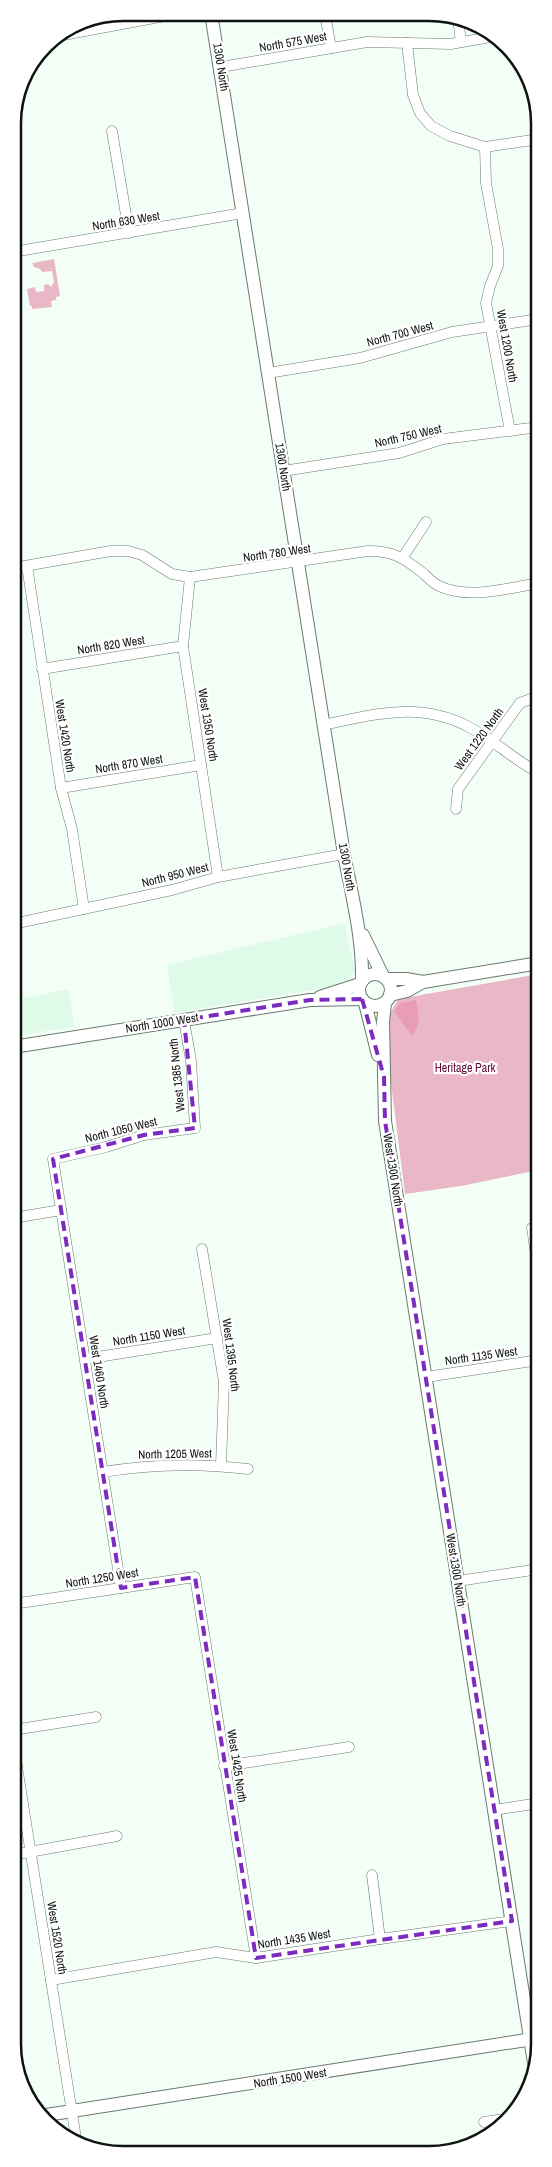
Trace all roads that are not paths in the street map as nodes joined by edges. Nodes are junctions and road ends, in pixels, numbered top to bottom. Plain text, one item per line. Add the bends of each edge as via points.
1 (138, 21) edge
2 (212, 21) edge
3 (326, 21) edge
4 (459, 26) edge
5 (77, 32) edge
6 (485, 38) edge
7 (461, 42) junction
8 (407, 43) junction
9 (331, 48) junction
10 (221, 68) junction
11 (112, 131) dead end
12 (531, 140) edge
13 (485, 147) junction
14 (243, 213) junction
15 (128, 233) junction
16 (21, 251) edge
17 (531, 320) edge
18 (490, 326) junction
19 (268, 374) junction
20 (531, 428) edge
21 (510, 431) junction
22 (283, 470) junction
23 (426, 522) dead end
24 (403, 557) junction
25 (299, 562) junction
26 (27, 566) junction
27 (21, 567) edge
28 (190, 577) junction
29 (531, 584) edge
30 (183, 646) junction
31 (42, 669) junction
32 (531, 699) edge
33 (324, 725) junction
34 (492, 742) junction
35 (201, 765) junction
36 (531, 769) edge
37 (61, 788) junction
38 (456, 810) dead end
39 (344, 854) junction
40 (218, 877) junction
41 (84, 909) junction
42 (357, 921) junction
43 (21, 922) edge
44 (531, 963) edge
45 (385, 978) junction
46 (361, 982) junction
47 (423, 982) junction
48 (388, 999) junction
49 (310, 1000) junction
50 (363, 1001) junction
51 (184, 1020) junction
52 (21, 1046) edge
53 (384, 1077) junction
54 (195, 1128) joint
55 (53, 1159) joint
56 (61, 1210) junction
57 (21, 1217) edge
58 (202, 1249) dead end
59 (217, 1338) junction
60 (85, 1359) junction
61 (531, 1361) edge
62 (426, 1377) junction
63 (221, 1465) junction
64 (248, 1469) dead end
65 (102, 1472) junction
66 (531, 1570) edge
67 (194, 1577) joint
68 (458, 1581) junction
69 (121, 1588) junction
70 (21, 1603) edge
71 (96, 1717) dead end
72 (21, 1729) edge
73 (349, 1747) dead end
74 (224, 1766) junction
75 (21, 1790) edge
76 (531, 1804) edge
77 (494, 1810) junction
78 (118, 1836) dead end
79 (31, 1852) junction
80 (21, 1853) edge
81 (372, 1875) dead end
82 (512, 1921) junction
83 (380, 1938) junction
84 (256, 1958) junction
85 (51, 1980) junction
86 (531, 2018) edge
87 (531, 2040) edge
88 (72, 2112) junction
89 (50, 2115) edge
90 (496, 2120) edge
91 (484, 2122) dead end
92 (75, 2134) edge

1 - 5 street
2 - 10 street, 1300 North
3 - 9 street
4 - 7 street
6 - 7 street, North 575 West
7 - 8 street, North 575 West
8 - 9 street, North 575 West via 367,42
8 - 13 street via 413,95 420,113 431,126 450,136
9 - 10 street, North 575 West
10 - 14 street, 1300 North
11 - 15 street
12 - 13 street
13 - 18 street, West 1200 North via 486,183 498,249 498,266 486,303
14 - 15 street, North 630 West
14 - 19 street, 1300 North
15 - 16 street, North 630 West
17 - 18 street, North 700 West
18 - 19 street, North 700 West via 452,332 360,358
18 - 21 street, West 1200 North
19 - 22 street, 1300 North
20 - 21 street, North 750 West
21 - 22 street, North 750 West via 443,439 399,453
22 - 25 street, 1300 North
23 - 24 street
24 - 25 street, North 780 West via 383,551 368,551
24 - 29 street, North 780 West via 438,586 460,592
25 - 28 street, North 780 West
25 - 33 street, 1300 North
26 - 27 street, North 780 West
26 - 28 street, North 780 West via 128,551 142,555 172,574
26 - 31 street, West 1420 North
28 - 30 street, West 1350 North
30 - 31 street, North 820 West
30 - 35 street, West 1350 North
31 - 37 street, West 1420 North
32 - 34 street, West 1220 North via 520,703
33 - 34 street via 390,711 420,713 468,727
33 - 39 street, 1300 North
34 - 36 street
34 - 38 street, West 1220 North via 458,789
35 - 37 street, North 870 West
35 - 40 street, West 1350 North
37 - 41 street, West 1420 North via 72,829
39 - 40 street, North 950 West
39 - 42 street, 1300 North
40 - 41 street, North 950 West
41 - 43 street, North 950 West
42 - 45 street, 1300 North
42 - 46 street, 1300 North
44 - 47 street
45 - 46 street via 372,974
45 - 47 street
45 - 48 street via 390,984
46 - 49 street, North 1000 West
46 - 50 street via 359,993
47 - 48 street
48 - 50 street via 375,1006
48 - 53 street, West 1300 North
49 - 50 street, North 1000 West
49 - 51 street, North 1000 West
50 - 53 street, West 1300 North
51 - 52 street, North 1000 West
51 - 54 street, West 1385 North via 191,1061
53 - 62 street, West 1300 North via 385,1121
54 - 55 street, North 1050 West via 144,1135
55 - 56 street, West 1460 North
56 - 57 street
56 - 60 street, West 1460 North
58 - 59 street, West 1395 North
59 - 60 street, North 1150 West
59 - 63 street, West 1395 North via 224,1382
60 - 65 street, West 1460 North
61 - 62 street, North 1135 West
62 - 68 street, West 1300 North
63 - 64 street, North 1205 West
63 - 65 street, North 1205 West via 161,1465
65 - 69 street, West 1460 North
66 - 68 street
67 - 69 street, North 1250 West
67 - 74 street, West 1425 North
68 - 77 street, West 1300 North
69 - 70 street, North 1250 West
71 - 72 street
73 - 74 street
74 - 84 street, West 1425 North
75 - 79 street, West 1520 North
76 - 77 street
77 - 82 street, West 1300 North
78 - 79 street
79 - 80 street
79 - 85 street, West 1520 North
81 - 83 street
82 - 83 street, North 1435 West
82 - 86 street, West 1300 North
83 - 84 street, North 1435 West
84 - 85 street, North 1435 West via 216,1952
85 - 88 street, West 1520 North
87 - 88 street, North 1500 West
88 - 89 street, North 1500 West
88 - 92 street, West 1520 North
90 - 91 street

